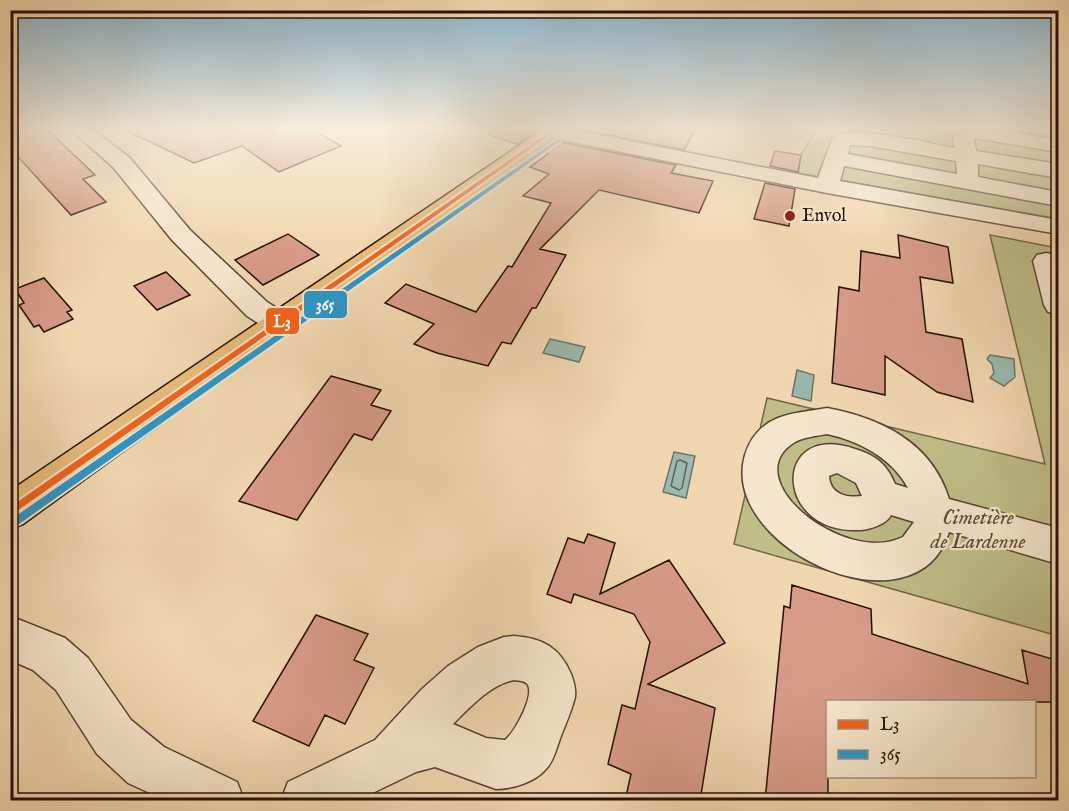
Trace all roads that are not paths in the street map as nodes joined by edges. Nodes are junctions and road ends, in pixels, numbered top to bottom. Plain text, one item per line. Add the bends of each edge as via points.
1 (126, 168) edge
2 (502, 168) edge
3 (737, 168) edge
4 (832, 168) edge
5 (888, 168) edge
6 (967, 168) edge
7 (969, 183) junction
8 (827, 186) junction
9 (1059, 199) edge
10 (1059, 227) edge
11 (1059, 263) edge
12 (1059, 305) edge
13 (281, 324) junction
14 (847, 442) junction
15 (760, 462) junction
16 (810, 476) junction
17 (880, 496) junction
18 (935, 511) junction
19 (10, 512) edge
20 (843, 513) junction
21 (1059, 546) edge
22 (842, 558) junction
23 (10, 638) edge
24 (392, 758) dead end
25 (219, 801) edge
26 (306, 801) edge

1 - 13 street via 181,235 257,309
2 - 13 main road
3 - 8 street
4 - 8 street
5 - 7 street
6 - 7 street
7 - 9 street
8 - 10 street
11 - 12 street via 1047,261
13 - 19 main road
14 - 15 street via 827,421 789,426 765,447
14 - 16 street via 837,458 815,464
14 - 17 street via 879,488
14 - 18 street via 888,443 906,457 926,483
15 - 16 street
15 - 22 street via 760,480 778,517 817,548
16 - 20 street via 818,498
17 - 18 street
17 - 20 street via 869,513
18 - 21 street
18 - 22 street via 933,529 910,556 866,563
20 - 22 street
23 - 25 street via 49,654 72,675 114,736 146,765
24 - 26 street

